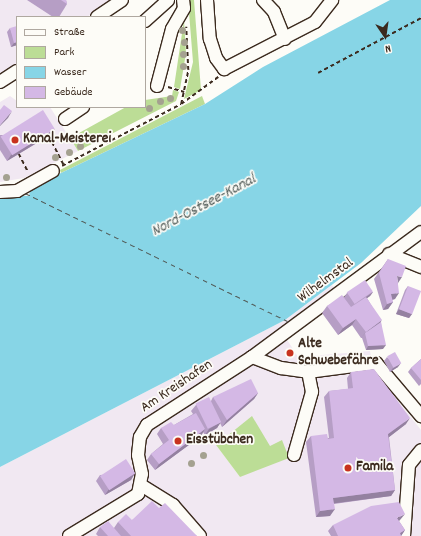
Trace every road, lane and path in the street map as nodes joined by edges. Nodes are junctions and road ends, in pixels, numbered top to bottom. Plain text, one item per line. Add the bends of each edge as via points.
1 (122, 0) edge
2 (168, 0) edge
3 (207, 0) edge
4 (263, 0) edge
5 (332, 0) edge
6 (183, 4) edge
7 (98, 16) edge
8 (421, 18) edge
9 (146, 20) edge
10 (285, 40) junction
11 (188, 46) dead end
12 (224, 69) junction
13 (16, 72) edge
14 (318, 73) dead end
15 (0, 82) edge
16 (157, 85) joint
17 (184, 92) junction
18 (181, 104) junction
19 (82, 108) edge
20 (65, 119) dead end
21 (49, 136) edge
22 (19, 154) edge
23 (64, 165) junction
24 (53, 171) joint
25 (33, 181) junction
26 (0, 192) edge
27 (421, 232) edge
28 (389, 254) junction
29 (421, 267) edge
30 (252, 357) junction
31 (308, 372) junction
32 (421, 416) edge
33 (421, 450) edge
34 (294, 455) dead end
35 (141, 485) junction
36 (69, 536) edge
37 (200, 536) edge
38 (404, 536) edge

1 - 7 street
2 - 9 street
3 - 12 street via 210,39 216,58
4 - 10 street via 274,12
5 - 10 street via 315,22
6 - 16 street via 172,29
8 - 14 path
10 - 12 street
11 - 17 path
12 - 18 path via 207,88
13 - 15 street
16 - 17 path
17 - 18 path
18 - 23 path
19 - 20 street
21 - 23 path
22 - 25 path
23 - 24 path
24 - 25 street
25 - 26 street via 17,191
27 - 28 street, Wilhelmstal
28 - 29 street
28 - 30 street, Wilhelmstal
30 - 31 street
30 - 35 street, Am Kreishafen via 147,425 140,437 138,455
31 - 32 street via 376,363
31 - 34 street via 312,392
33 - 38 street via 409,465
35 - 36 street via 138,494
35 - 37 street via 173,505

